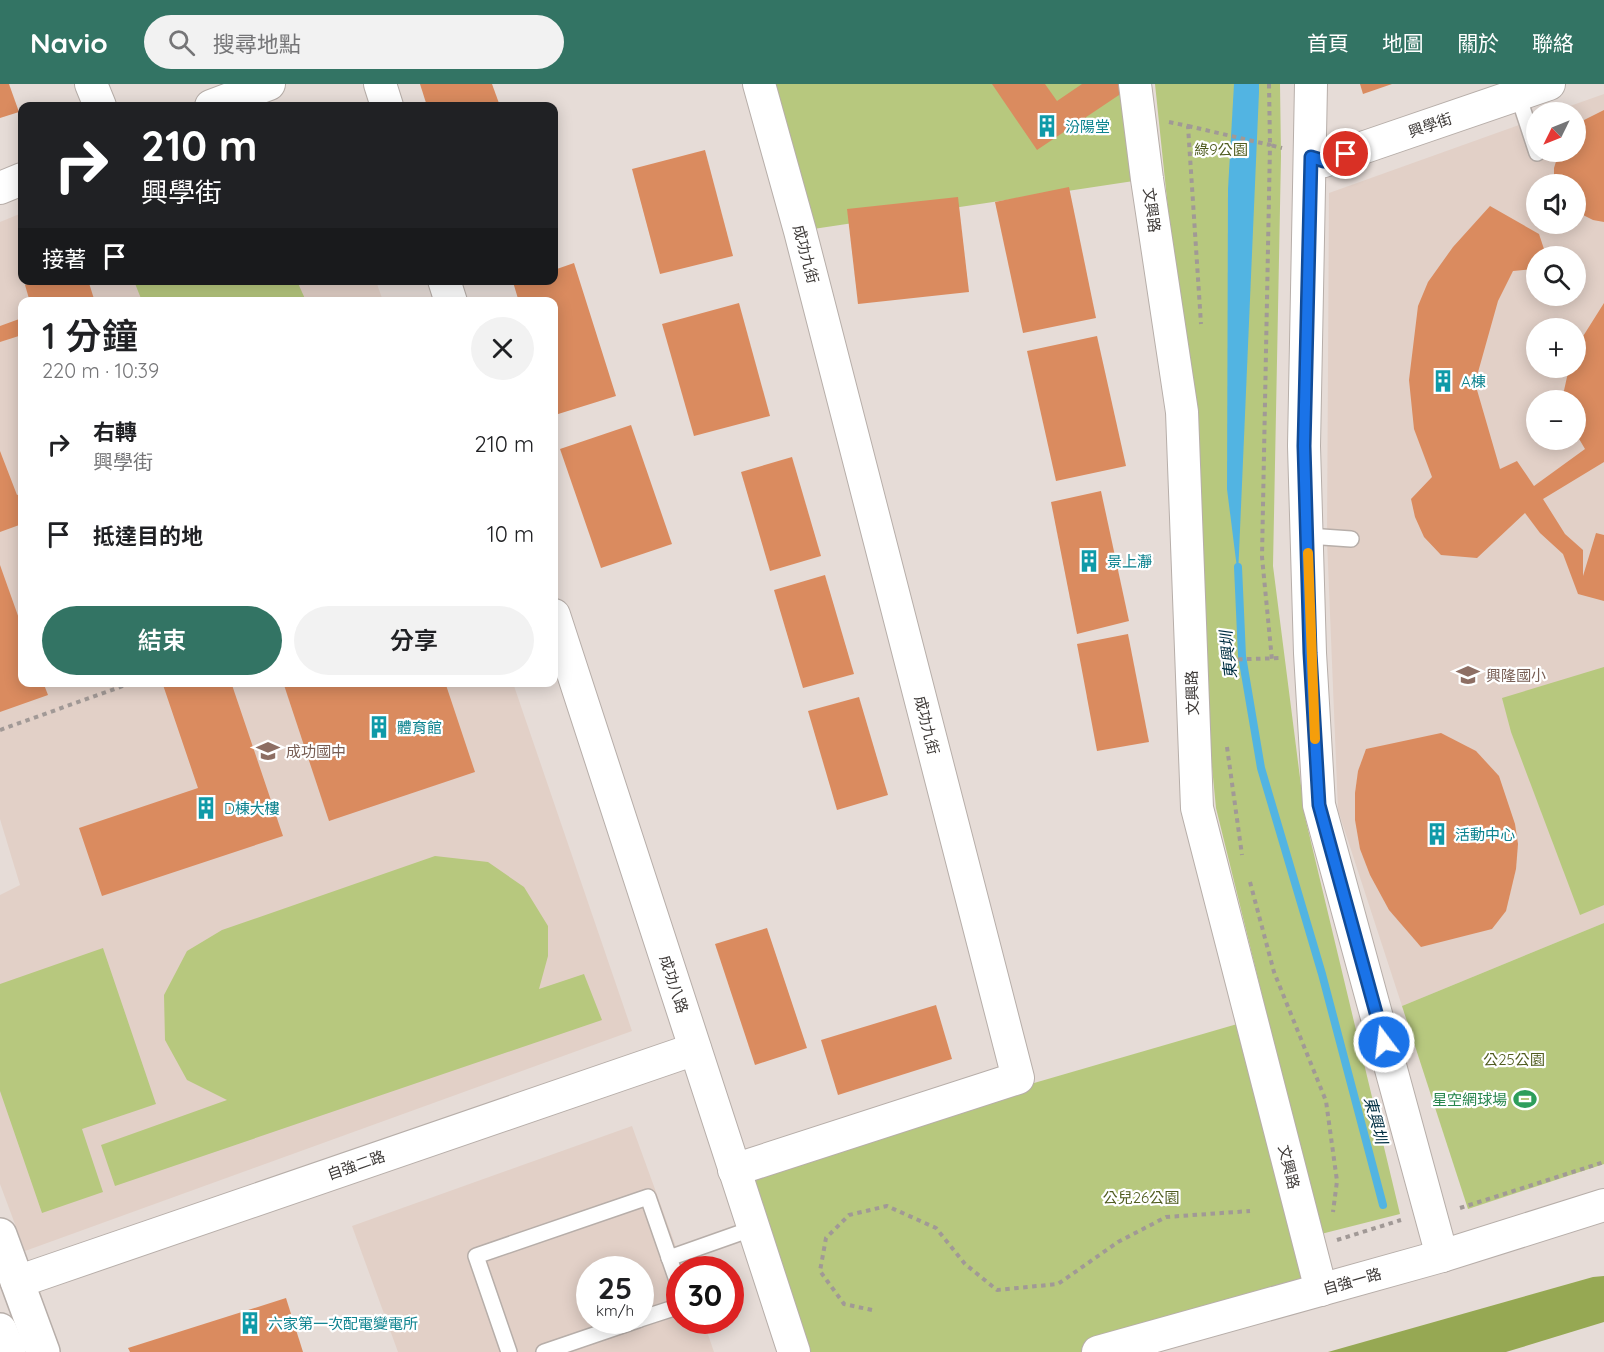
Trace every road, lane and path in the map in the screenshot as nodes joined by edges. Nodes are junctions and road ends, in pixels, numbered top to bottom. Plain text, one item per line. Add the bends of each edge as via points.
1 (91, 84) edge
2 (269, 84) edge
3 (380, 84) edge
4 (759, 84) edge
5 (1136, 84) edge
6 (1311, 84) edge
7 (1549, 84) edge
8 (1518, 95) junction
9 (98, 102) edge
10 (222, 102) edge
11 (386, 102) edge
12 (1526, 119) edge
13 (1188, 126) dead end
14 (1311, 157) junction
15 (18, 181) edge
16 (0, 188) edge
17 (1308, 536) junction
18 (1351, 538) dead end
19 (558, 627) edge
20 (1210, 660) dead end
21 (120, 687) edge
22 (0, 730) edge
23 (1226, 740) dead end
24 (1242, 855) dead end
25 (1248, 877) dead end
26 (695, 1049) junction
27 (1604, 1162) edge
28 (734, 1170) junction
29 (1604, 1205) edge
30 (1460, 1208) dead end
31 (1250, 1211) dead end
32 (1402, 1220) dead end
33 (1332, 1222) dead end
34 (754, 1228) junction
35 (0, 1234) edge
36 (1330, 1242) dead end
37 (668, 1256) edge
38 (675, 1256) edge
39 (1442, 1256) junction
40 (17, 1282) junction
41 (1320, 1290) junction
42 (872, 1310) dead end
43 (0, 1330) edge
44 (596, 1334) edge
45 (9, 1352) edge
46 (43, 1352) edge
47 (509, 1352) edge
48 (544, 1352) edge
49 (794, 1352) edge
50 (1098, 1352) edge

1 - 9 street
2 - 10 street
3 - 11 street
4 - 28 street, 成功九街 via 1018,1078
5 - 41 street, 文興路 via 1182,412 1197,808
6 - 14 street
7 - 8 street, 興學街
8 - 12 lane
8 - 14 street, 興學街 via 1324,161
13 - 20 path via 1270,145 1262,557 1272,660
14 - 17 street via 1304,446
15 - 16 street
17 - 18 lane
17 - 39 street via 1319,805
19 - 26 street, 成功八路
21 - 22 path
23 - 24 path
25 - 33 path via 1274,972 1326,1101 1336,1182
26 - 28 street, 成功八路
26 - 40 street, 自強二路
27 - 30 path
28 - 34 street, 成功八路
29 - 39 street, 自強一路
31 - 42 path via 1166,1217 1118,1242 1058,1284 997,1290 965,1264 936,1228 887,1206 849,1215 826,1238 820,1271 844,1304
32 - 36 path
34 - 38 lane
34 - 49 street, 成功八路
35 - 40 street
37 - 47 lane via 648,1197 476,1256
39 - 41 street, 自強一路
40 - 46 street
41 - 50 street, 自強一路
43 - 45 street
44 - 48 lane

